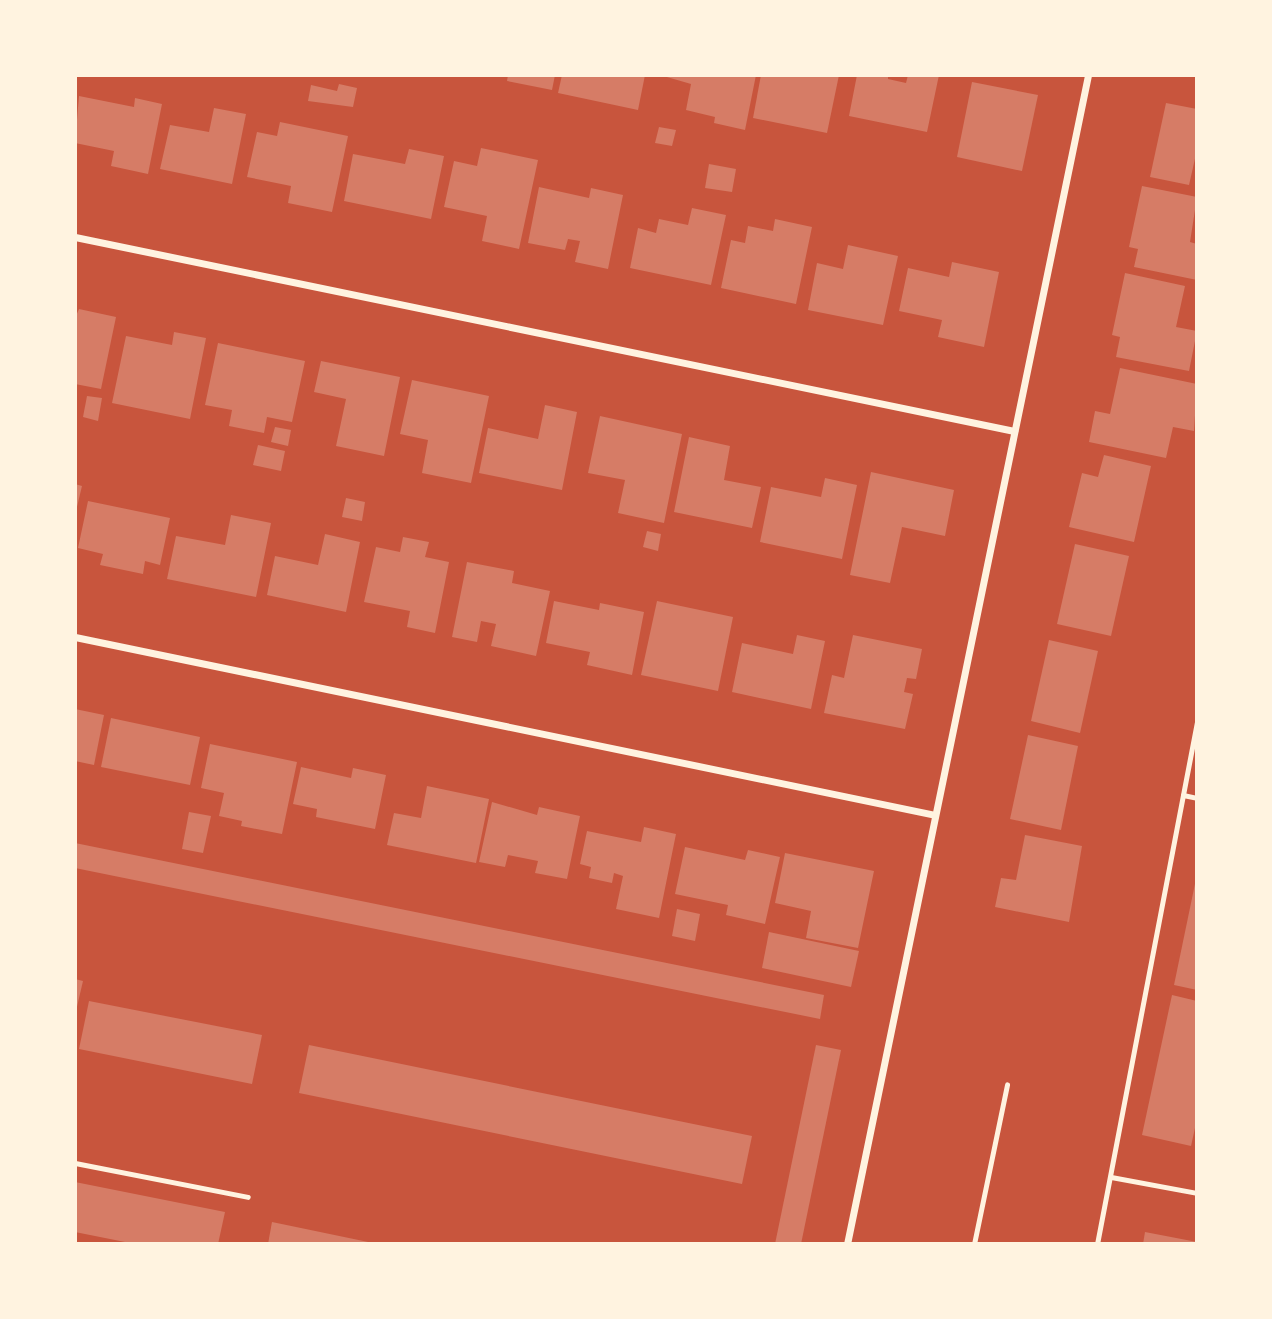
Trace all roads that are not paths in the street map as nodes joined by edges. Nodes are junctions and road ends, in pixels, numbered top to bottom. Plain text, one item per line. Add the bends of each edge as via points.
1 (1088, 75) edge
2 (75, 236) edge
3 (1014, 431) junction
4 (75, 637) edge
5 (1197, 722) edge
6 (1183, 795) junction
7 (1197, 798) edge
8 (935, 815) junction
9 (1007, 1084) dead end
10 (75, 1163) edge
11 (1111, 1177) junction
12 (1197, 1193) edge
13 (248, 1197) dead end
14 (847, 1244) edge
15 (974, 1244) edge
16 (1097, 1244) edge

1 - 3 street
2 - 3 street
3 - 8 street
4 - 8 street
5 - 6 lane
6 - 7 lane
6 - 11 lane
8 - 14 street
9 - 15 lane
10 - 13 lane
11 - 12 lane
11 - 16 lane

